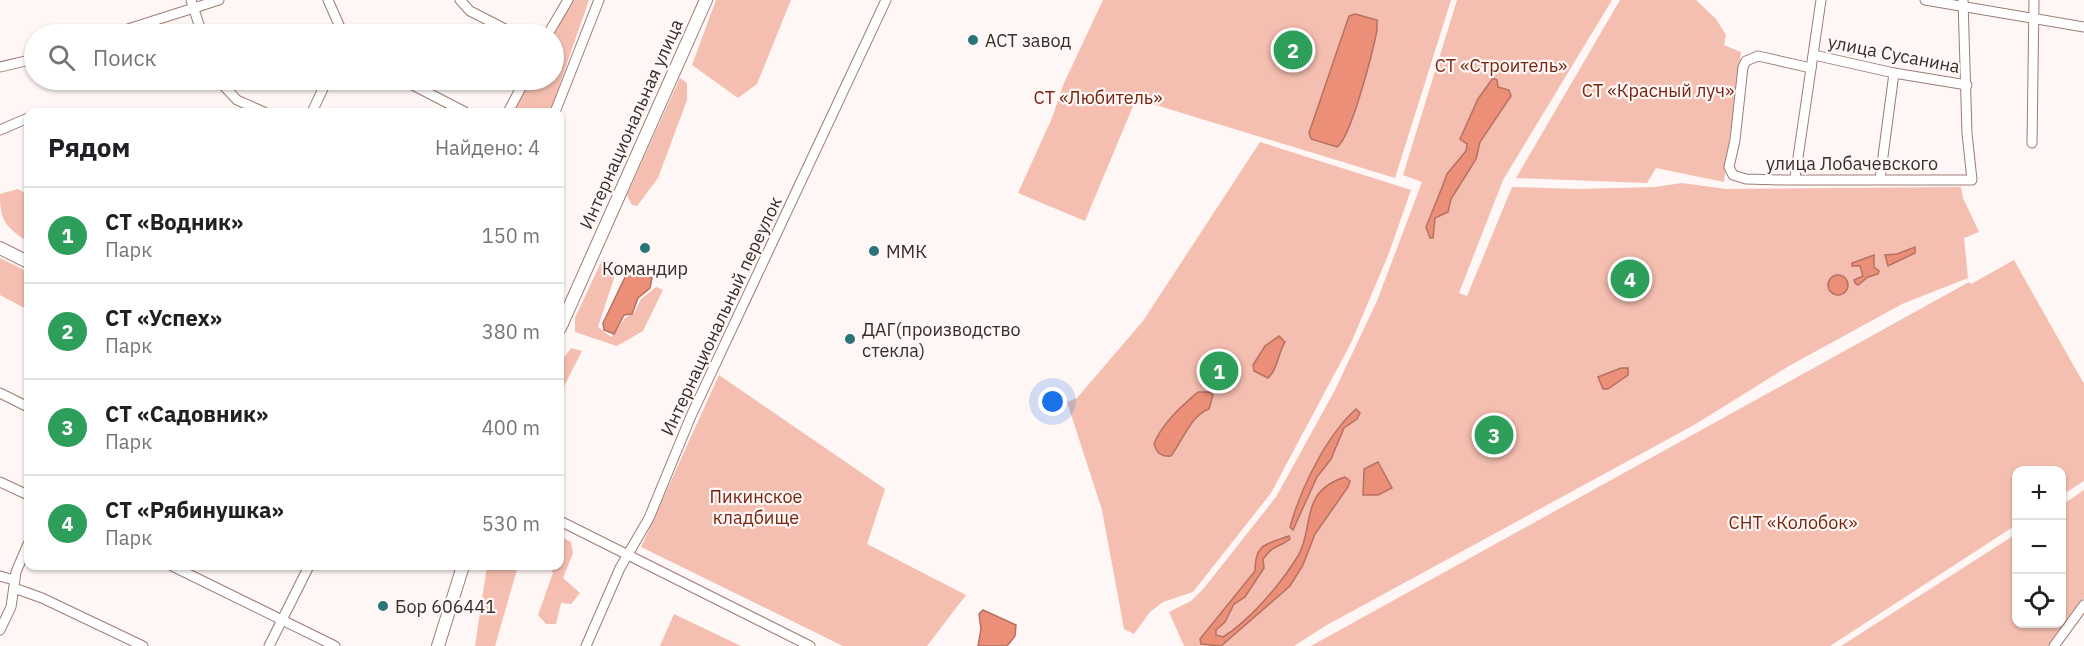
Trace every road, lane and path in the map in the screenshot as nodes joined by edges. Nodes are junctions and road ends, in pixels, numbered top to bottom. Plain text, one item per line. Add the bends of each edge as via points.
1 (219, 0) edge
2 (328, 0) edge
3 (460, 0) edge
4 (568, 0) edge
5 (599, 0) edge
6 (706, 0) edge
7 (886, 0) edge
8 (1821, 0) edge
9 (1925, 0) edge
10 (2034, 0) edge
11 (1963, 4) edge
12 (192, 5) edge
13 (2034, 20) junction
14 (140, 24) edge
15 (199, 24) edge
16 (339, 24) edge
17 (495, 24) edge
18 (554, 24) edge
19 (2084, 27) edge
20 (1814, 55) junction
21 (24, 62) edge
22 (0, 67) edge
23 (1811, 68) junction
24 (1894, 73) junction
25 (1967, 85) junction
26 (564, 89) edge
27 (228, 90) edge
28 (322, 90) edge
29 (422, 90) edge
30 (520, 90) edge
31 (564, 90) edge
32 (255, 108) edge
33 (314, 108) edge
34 (457, 108) edge
35 (510, 108) edge
36 (557, 108) edge
37 (24, 120) edge
38 (0, 130) edge
39 (2032, 142) dead end
40 (1795, 178) junction
41 (1880, 179) junction
42 (0, 250) edge
43 (24, 260) edge
44 (564, 319) edge
45 (0, 393) edge
46 (24, 405) edge
47 (0, 482) edge
48 (24, 493) edge
49 (564, 523) edge
50 (628, 554) junction
51 (24, 555) edge
52 (179, 570) edge
53 (307, 570) edge
54 (462, 570) edge
55 (0, 576) edge
56 (14, 584) junction
57 (2084, 605) edge
58 (282, 619) junction
59 (0, 630) edge
60 (143, 646) edge
61 (269, 646) edge
62 (335, 646) edge
63 (438, 646) edge
64 (586, 646) edge
65 (810, 646) edge
66 (2054, 646) edge

1 - 12 street
2 - 16 street
3 - 17 street via 470,11
4 - 18 street
5 - 26 street
6 - 44 main road, Интернациональная улица
7 - 50 street, Интернациональный переулок via 692,416 649,518
8 - 20 street
9 - 11 street
10 - 13 street
11 - 13 street
11 - 25 street
12 - 14 street
12 - 15 street
13 - 19 street
13 - 39 street
20 - 23 street
20 - 24 street, улица Сусанина
21 - 22 street
23 - 40 street
23 - 40 street, улица Лобачевского via 1758,56 1746,61 1743,67 1729,167 1733,175 1746,179
24 - 25 street, улица Сусанина
24 - 41 street
25 - 41 street, улица Лобачевского via 1972,180
27 - 32 street via 237,100
28 - 33 street
29 - 34 street
30 - 35 street
31 - 36 street
37 - 38 street
40 - 41 street, улица Лобачевского
42 - 43 main road
45 - 46 street
47 - 48 street
49 - 50 street
50 - 64 street, Интернациональный переулок
50 - 65 street
51 - 56 street
52 - 58 street
53 - 58 street
54 - 63 main road
55 - 56 street
56 - 59 street
56 - 60 street
57 - 66 street
58 - 61 street
58 - 62 street

